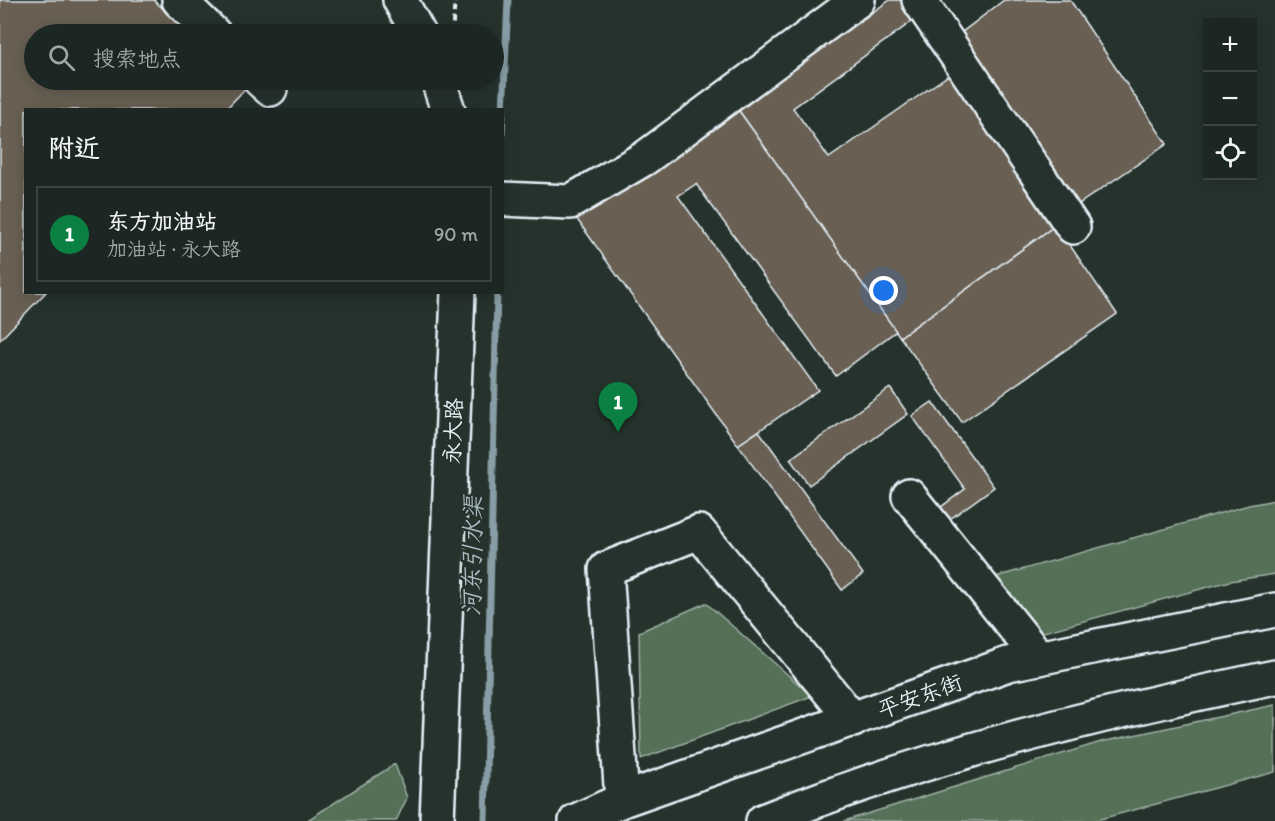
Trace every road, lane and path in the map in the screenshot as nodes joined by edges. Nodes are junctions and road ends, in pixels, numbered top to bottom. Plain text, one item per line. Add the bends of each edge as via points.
1 (179, 0) edge
2 (400, 0) edge
3 (455, 0) edge
4 (858, 0) edge
5 (919, 0) edge
6 (204, 24) edge
7 (413, 24) edge
8 (453, 24) edge
9 (441, 90) edge
10 (447, 108) edge
11 (517, 200) edge
12 (1073, 227) dead end
13 (458, 294) edge
14 (909, 496) dead end
15 (1275, 610) edge
16 (1039, 658) junction
17 (1275, 677) edge
18 (853, 720) junction
19 (622, 800) junction
20 (437, 821) edge
21 (576, 821) edge
22 (763, 821) edge

1 - 6 main road
2 - 7 main road
3 - 8 path
4 - 11 main road via 645,158 570,202
5 - 12 main road
9 - 10 main road
13 - 20 main road, 永大路
14 - 16 main road
15 - 16 main road, 平安东街
16 - 18 main road, 平安东街 via 1008,664
17 - 22 main road via 1016,736 896,772
18 - 19 main road, 平安东街
18 - 19 main road via 699,532 606,569
19 - 21 main road, 平安东街

